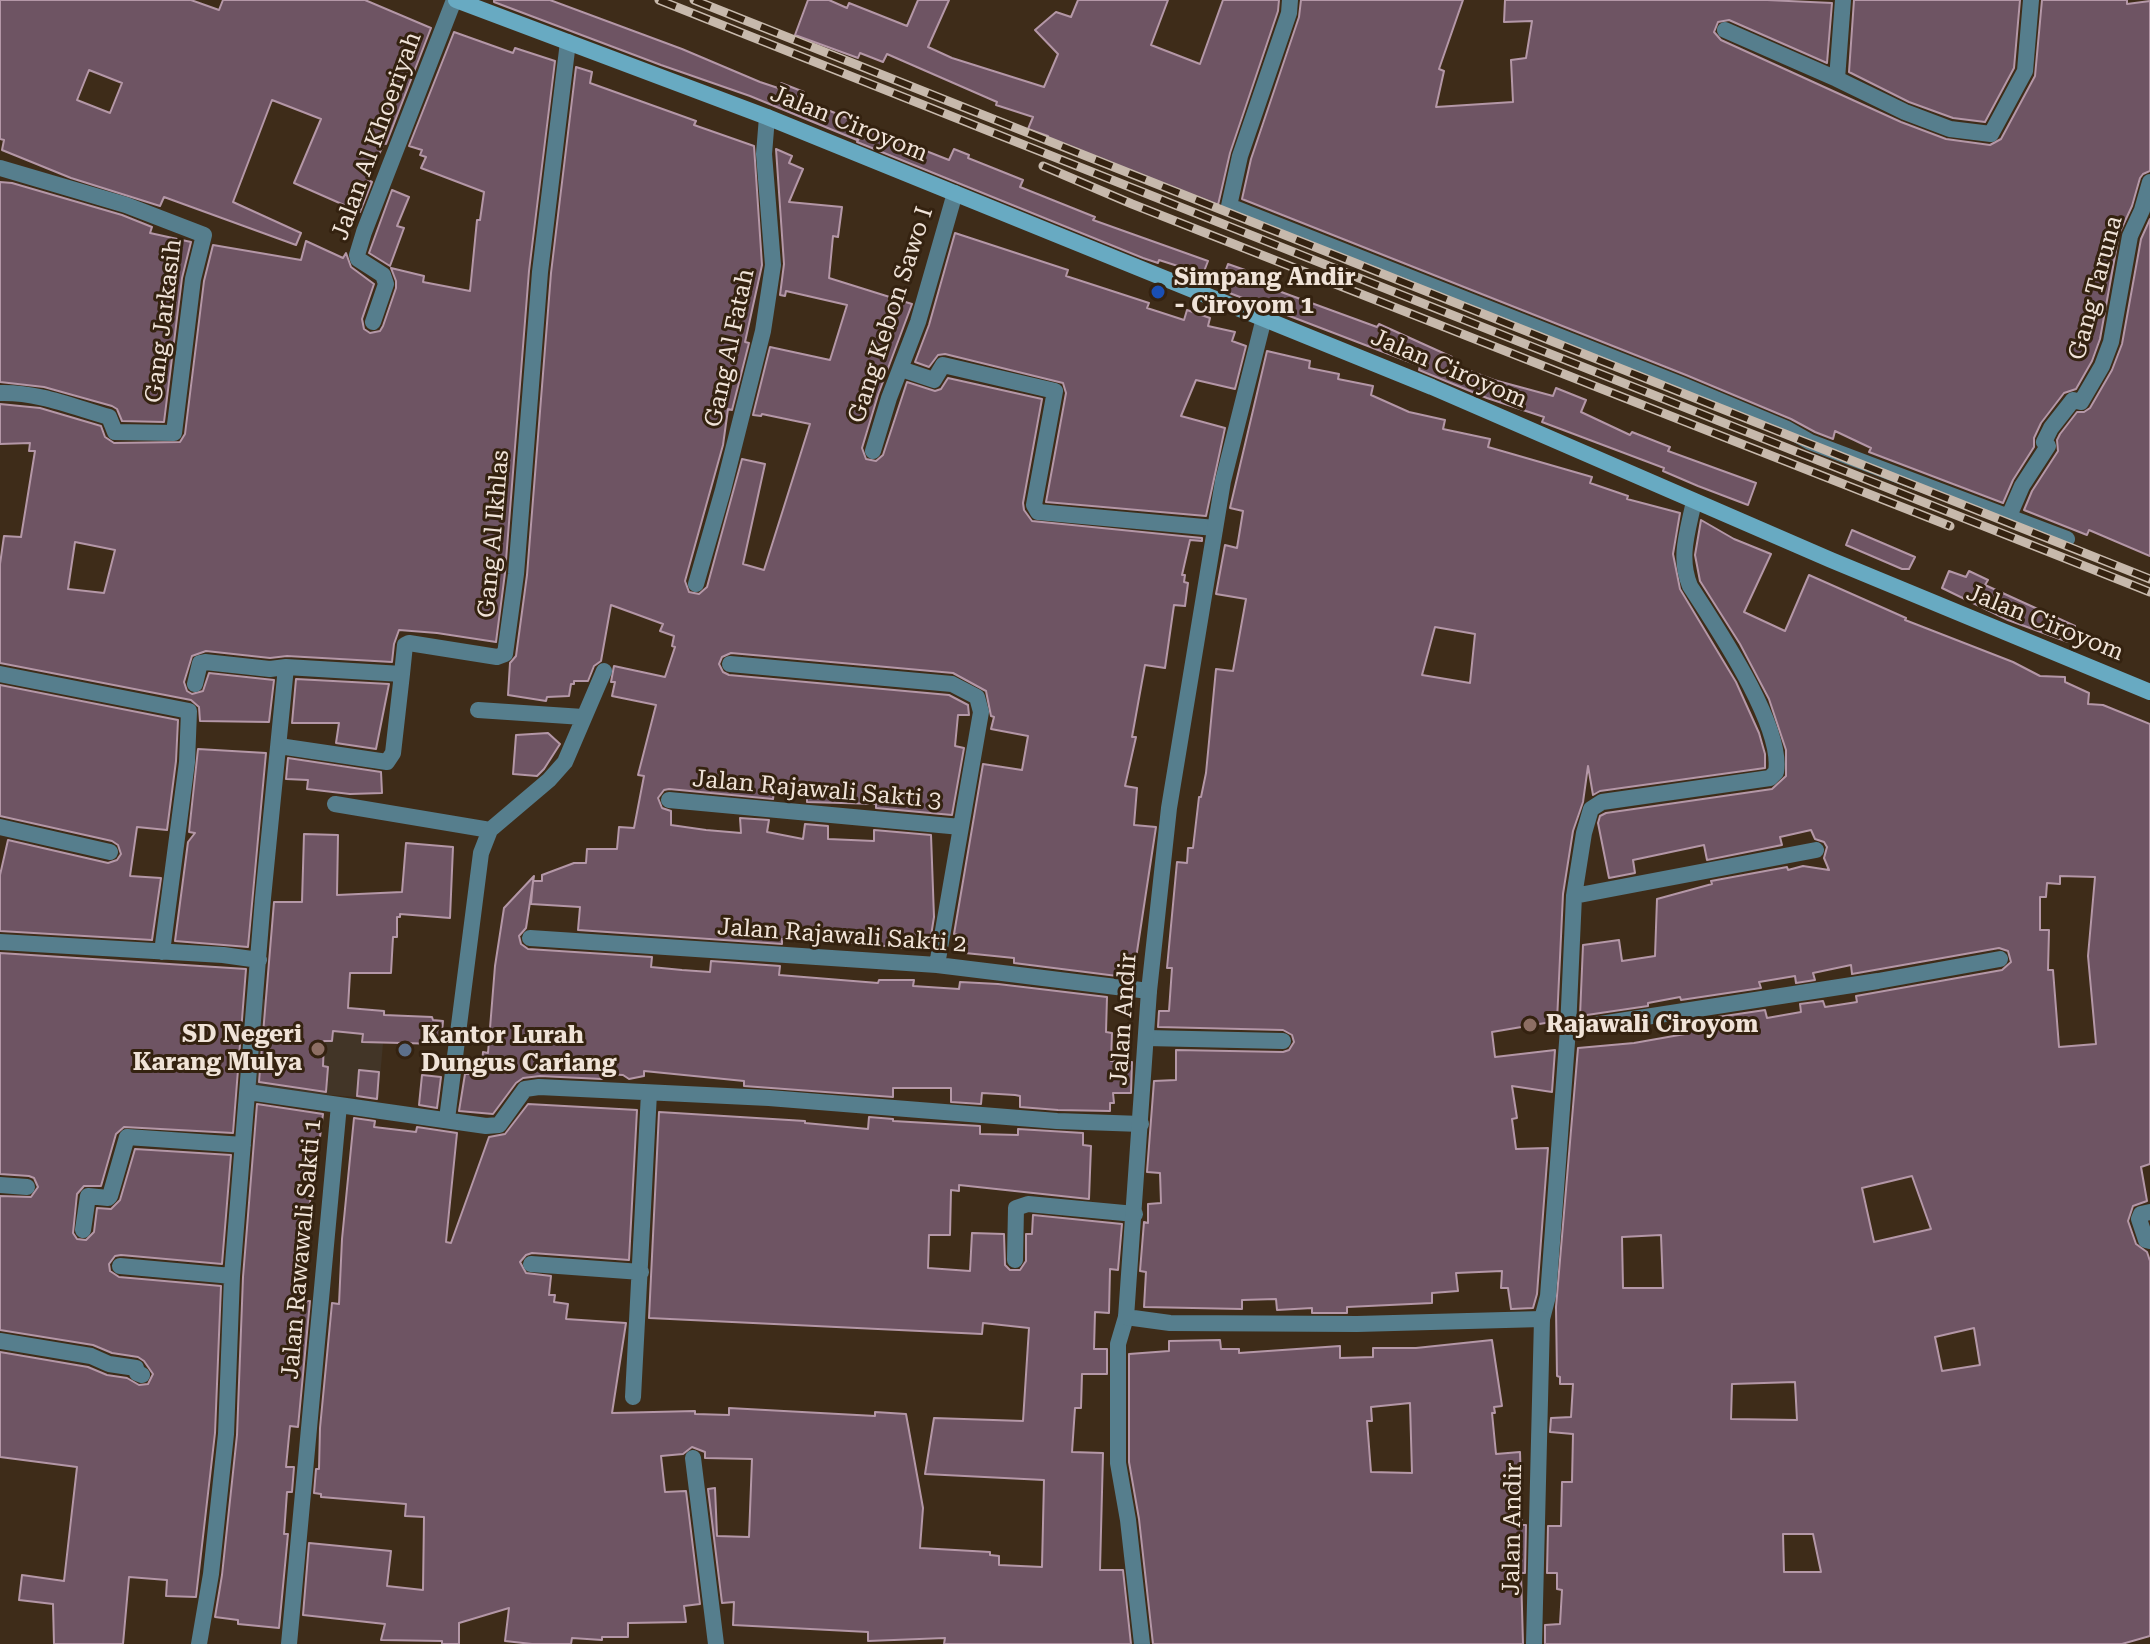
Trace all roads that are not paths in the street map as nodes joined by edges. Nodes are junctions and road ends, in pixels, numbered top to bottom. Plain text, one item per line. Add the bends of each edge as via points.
1 (455, 0) edge
2 (1290, 0) edge
3 (1843, 0) edge
4 (2031, 0) edge
5 (1725, 30) dead end
6 (568, 42) junction
7 (1837, 79) junction
8 (767, 117) junction
9 (0, 168) edge
10 (2150, 182) edge
11 (955, 193) junction
12 (2146, 213) edge
13 (1264, 318) junction
14 (373, 322) dead end
15 (901, 369) junction
16 (0, 393) edge
17 (873, 451) dead end
18 (1694, 501) junction
19 (2009, 516) junction
20 (1215, 528) junction
21 (2067, 539) dead end
22 (696, 584) dead end
23 (730, 664) dead end
24 (286, 667) junction
25 (604, 671) dead end
26 (0, 674) edge
27 (402, 674) junction
28 (195, 684) dead end
29 (2150, 692) edge
30 (478, 710) dead end
31 (583, 717) junction
32 (279, 746) junction
33 (669, 800) dead end
34 (335, 804) dead end
35 (0, 827) edge
36 (961, 827) junction
37 (490, 830) junction
38 (1816, 850) dead end
39 (110, 852) dead end
40 (1574, 896) junction
41 (530, 938) dead end
42 (0, 942) edge
43 (162, 952) junction
44 (2000, 959) dead end
45 (259, 960) junction
46 (937, 965) junction
47 (1149, 991) junction
48 (1568, 1029) junction
49 (1146, 1038) junction
50 (1283, 1041) dead end
51 (248, 1092) junction
52 (649, 1093) junction
53 (339, 1105) junction
54 (447, 1119) junction
55 (1141, 1124) junction
56 (243, 1145) junction
57 (0, 1185) edge
58 (27, 1187) dead end
59 (2150, 1212) edge
60 (1135, 1214) junction
61 (83, 1230) dead end
62 (2150, 1241) edge
63 (1015, 1260) dead end
64 (531, 1264) dead end
65 (120, 1266) dead end
66 (641, 1272) junction
67 (232, 1276) junction
68 (1126, 1317) junction
69 (1542, 1319) junction
70 (0, 1341) edge
71 (142, 1375) dead end
72 (633, 1397) dead end
73 (693, 1458) dead end
74 (199, 1644) edge
75 (289, 1644) edge
76 (716, 1644) edge
77 (1142, 1644) edge
78 (1534, 1644) edge

1 - 6 main road, Jalan Ciroyom
1 - 14 street, Jalan Al Khoeriyah via 357,255 383,275 386,284
2 - 19 street via 1229,206 1682,385 1810,442
3 - 7 street
4 - 7 street via 2025,71 1991,134 1950,129
5 - 7 street
6 - 8 main road, Jalan Ciroyom
6 - 27 street, Gang Al Ikhlas via 540,272 507,648 497,657 409,643
8 - 11 main road, Jalan Ciroyom
8 - 22 street, Gang Al Fatah via 764,154 773,265 763,331
9 - 16 street, Gang Jarkasih via 126,205 204,235 193,279 174,433 115,432 109,417 50,398
10 - 12 street, Gang Taruna
11 - 13 main road, Jalan Ciroyom
11 - 15 street, Gang Kebon Sawo I
12 - 19 street, Gang Taruna via 2130,236 2102,366 2081,402 2073,400 2051,428 2044,442 2048,446
13 - 18 main road, Jalan Ciroyom
13 - 20 street, Jalan Andir
15 - 17 street, Gang Kebon Sawo I
15 - 20 street via 935,380 943,365 1055,391 1034,505 1038,512
18 - 29 main road, Jalan Ciroyom
18 - 40 street, Jalan Andir via 1684,571 1759,703 1776,772 1770,778 1602,802 1591,809
19 - 21 street
20 - 47 street, Jalan Andir via 1169,808
23 - 36 street via 952,684 977,697 981,712
24 - 27 street
24 - 28 street via 205,662
24 - 32 street
25 - 31 street
26 - 43 street via 189,710
27 - 32 street via 393,753 387,762
30 - 31 street
31 - 37 street via 565,762
32 - 45 street
33 - 36 street, Jalan Rajawali Sakti 3
34 - 37 street
35 - 39 street
36 - 46 street
37 - 54 street via 481,853
38 - 40 street
40 - 48 street, Jalan Andir
41 - 46 street, Jalan Rajawali Sakti 2
42 - 43 street
43 - 45 street
44 - 48 street
45 - 51 street
46 - 47 street, Jalan Rajawali Sakti 2
47 - 49 street, Jalan Andir
48 - 69 street, Jalan Andir
49 - 50 street
49 - 55 street, Jalan Andir
51 - 53 street
51 - 56 street
52 - 54 street, Jalan Rawawali Sakti 1 via 530,1088 499,1125 474,1134
52 - 55 street, Jalan Rawawali Sakti 1
52 - 66 street
53 - 54 street, Jalan Rawawali Sakti 1
53 - 75 street, Jalan Rawawali Sakti 1
55 - 60 street, Jalan Andir
56 - 61 street via 127,1137 110,1196 88,1196
56 - 67 street
57 - 58 street
59 - 62 street via 2139,1219
60 - 63 street via 1020,1205
60 - 68 street, Jalan Andir
64 - 66 street
65 - 67 street
66 - 72 street
67 - 74 street via 226,1434
68 - 69 street via 1170,1323
68 - 77 street, Jalan Andir via 1118,1344 1118,1463
69 - 78 street, Jalan Andir
70 - 71 street via 91,1356 136,1368
73 - 76 street

